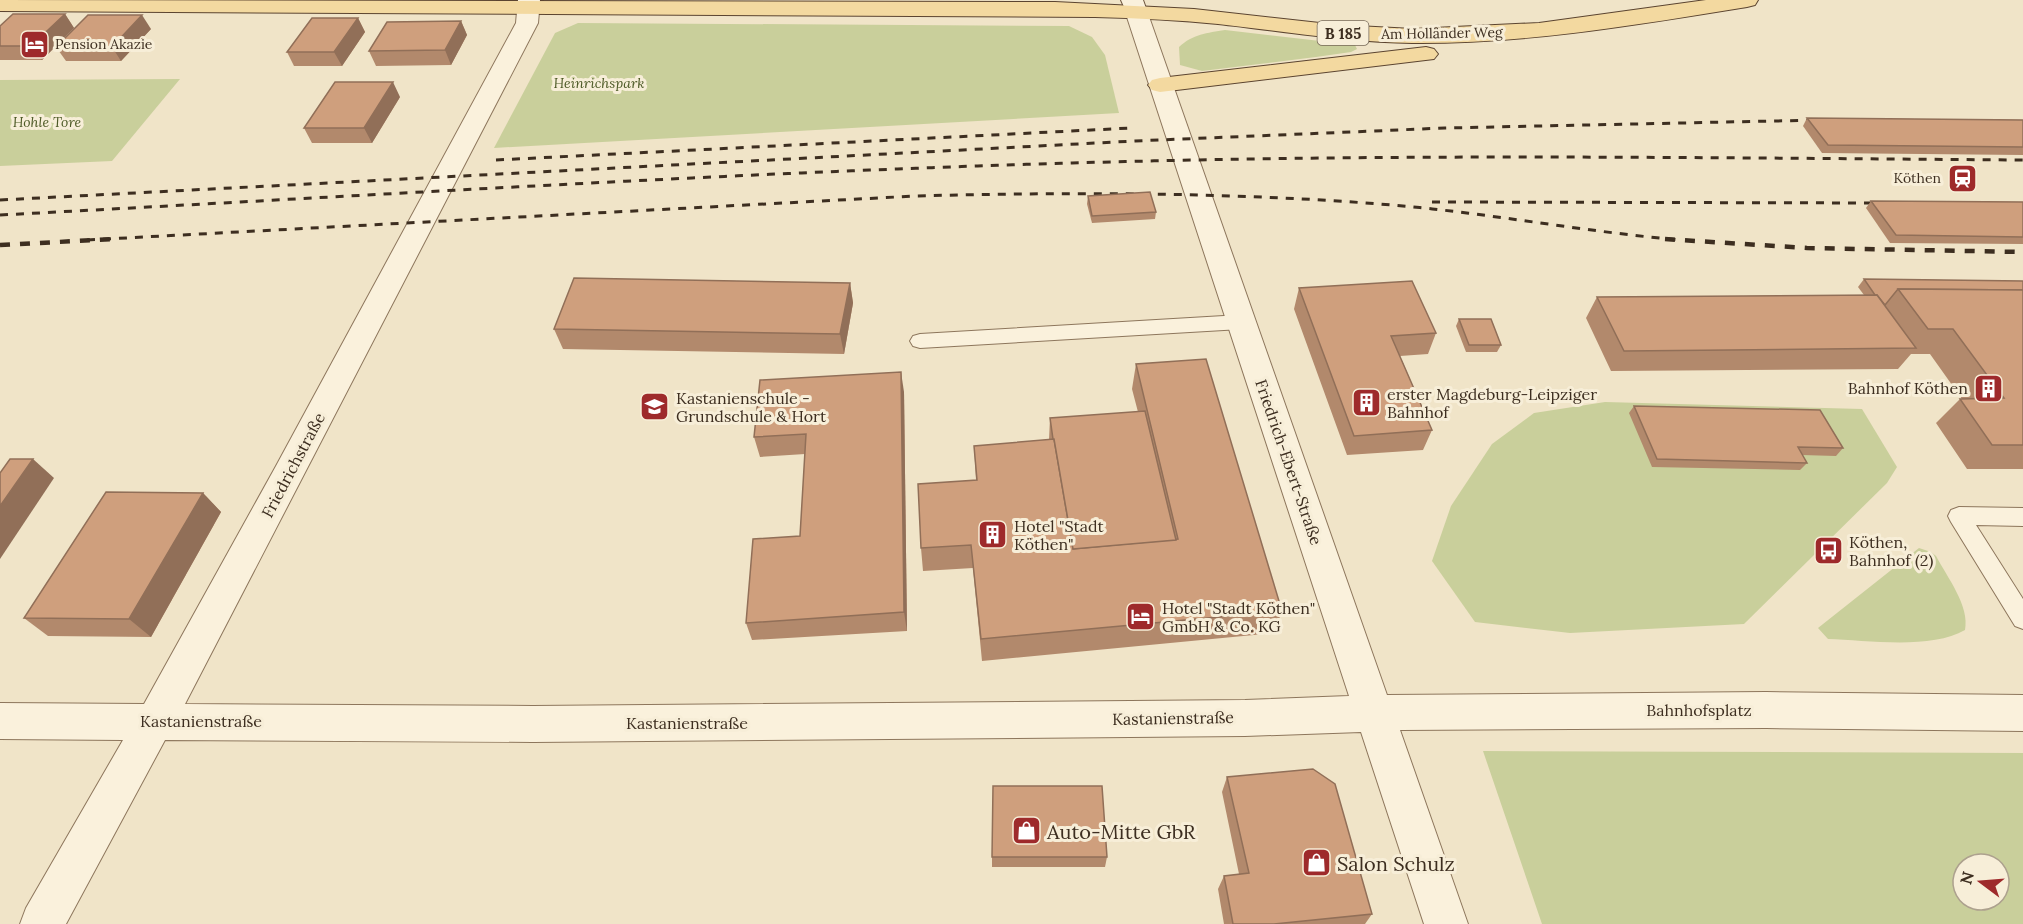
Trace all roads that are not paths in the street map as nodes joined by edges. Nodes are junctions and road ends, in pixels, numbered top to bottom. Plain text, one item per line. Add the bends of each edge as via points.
1 (1747, 0) edge
2 (0, 4) edge
3 (529, 4) edge
4 (1134, 6) edge
5 (1547, 28) junction
6 (1160, 85) junction
7 (1241, 322) junction
8 (920, 341) dead end
9 (2023, 517) edge
10 (2023, 619) edge
11 (2023, 713) edge
12 (1375, 714) junction
13 (0, 721) edge
14 (155, 721) junction
15 (42, 924) edge
16 (1446, 924) edge

1 - 5 main road, Am Holländer Weg / B 185
2 - 3 main road, B 185
3 - 4 main road, B 185 via 1055,9
3 - 14 street, Friedrichstraße via 527,23 390,286
4 - 5 main road, Am Holländer Weg / B 185 via 1370,35 1472,35
4 - 6 street, Friedrich-Ebert-Straße
5 - 6 main road via 1503,46
6 - 7 street, Friedrich-Ebert-Straße
7 - 8 lane
7 - 12 street, Friedrich-Ebert-Straße
9 - 10 lane via 1959,516
11 - 12 street, Bahnhofsplatz via 1743,710
12 - 14 street, Kastanienstraße via 533,724
12 - 16 street, Friedrich-Ebert-Straße
13 - 14 street, Kastanienstraße
14 - 15 street, Friedrichstraße

